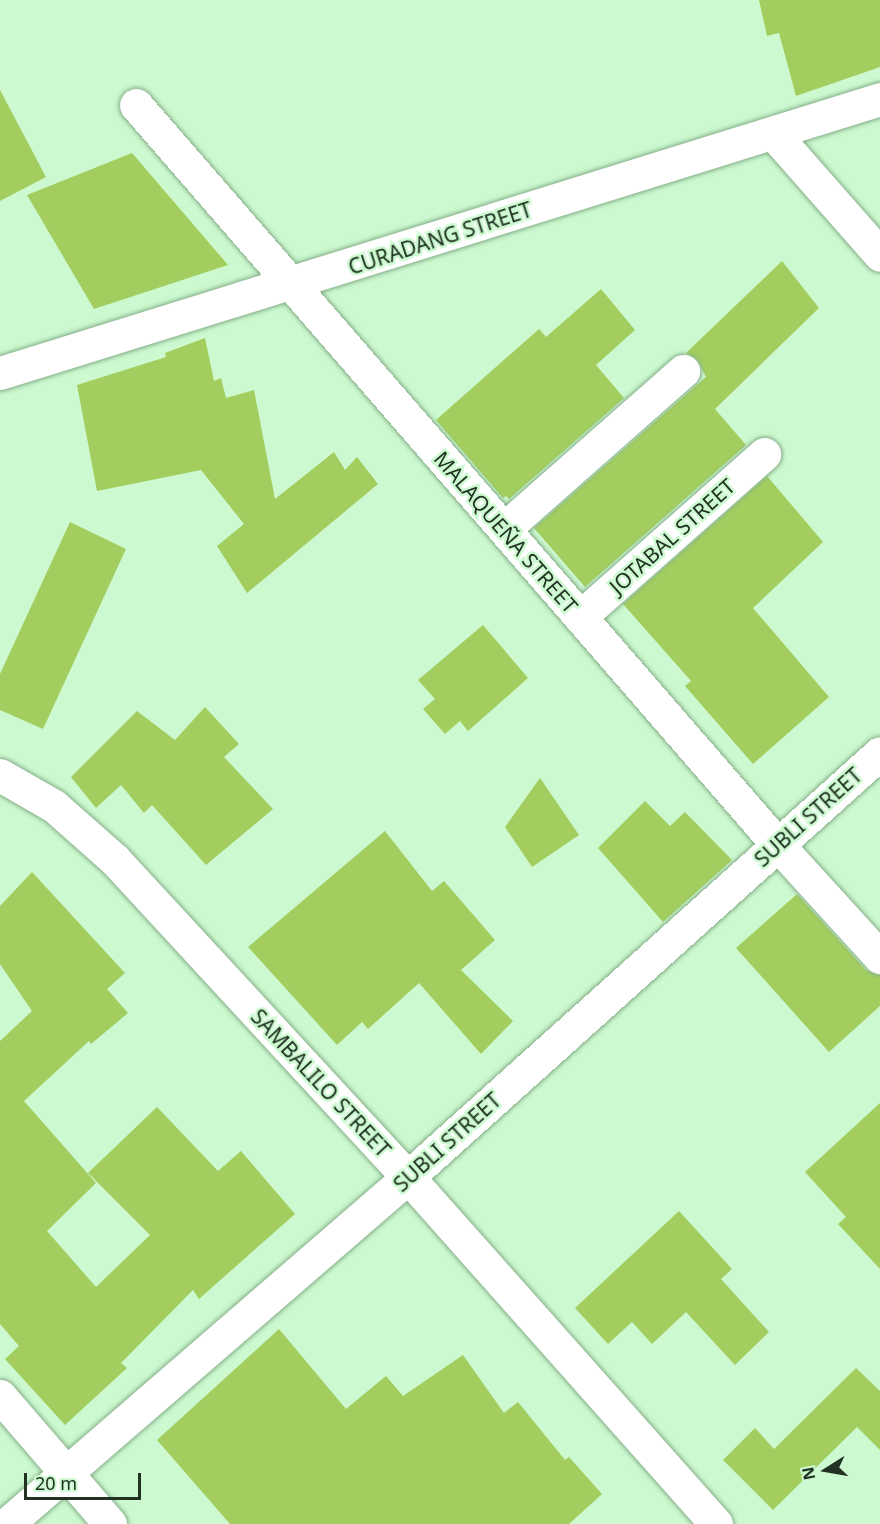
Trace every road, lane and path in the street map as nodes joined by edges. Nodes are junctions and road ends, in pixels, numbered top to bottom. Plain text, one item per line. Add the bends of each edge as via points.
1 (880, 99) edge
2 (136, 105) dead end
3 (773, 133) junction
4 (880, 255) edge
5 (292, 285) junction
6 (683, 371) dead end
7 (0, 373) edge
8 (764, 454) dead end
9 (504, 529) junction
10 (580, 617) junction
11 (880, 753) edge
12 (0, 775) edge
13 (777, 844) junction
14 (880, 957) edge
15 (408, 1177) junction
16 (0, 1396) edge
17 (66, 1474) junction
18 (7, 1524) edge
19 (110, 1524) edge
20 (716, 1524) edge

1 - 3 street, CURADANG STREET
2 - 5 street, MALAQUEÑA STREET
3 - 4 street
3 - 5 street, CURADANG STREET
5 - 7 street, CURADANG STREET
5 - 9 street, MALAQUEÑA STREET
6 - 9 street
8 - 10 street, JOTABAL STREET
9 - 10 street, MALAQUEÑA STREET
10 - 13 street, MALAQUEÑA STREET
11 - 13 street, SUBLI STREET
12 - 15 street, SAMBALILO STREET via 54,806 115,860
13 - 14 street, MALAQUEÑA STREET
13 - 15 street, SUBLI STREET
15 - 17 street, SUBLI STREET
15 - 20 street, SAMBALILO STREET
16 - 17 street
17 - 18 street, SUBLI STREET
17 - 19 street

